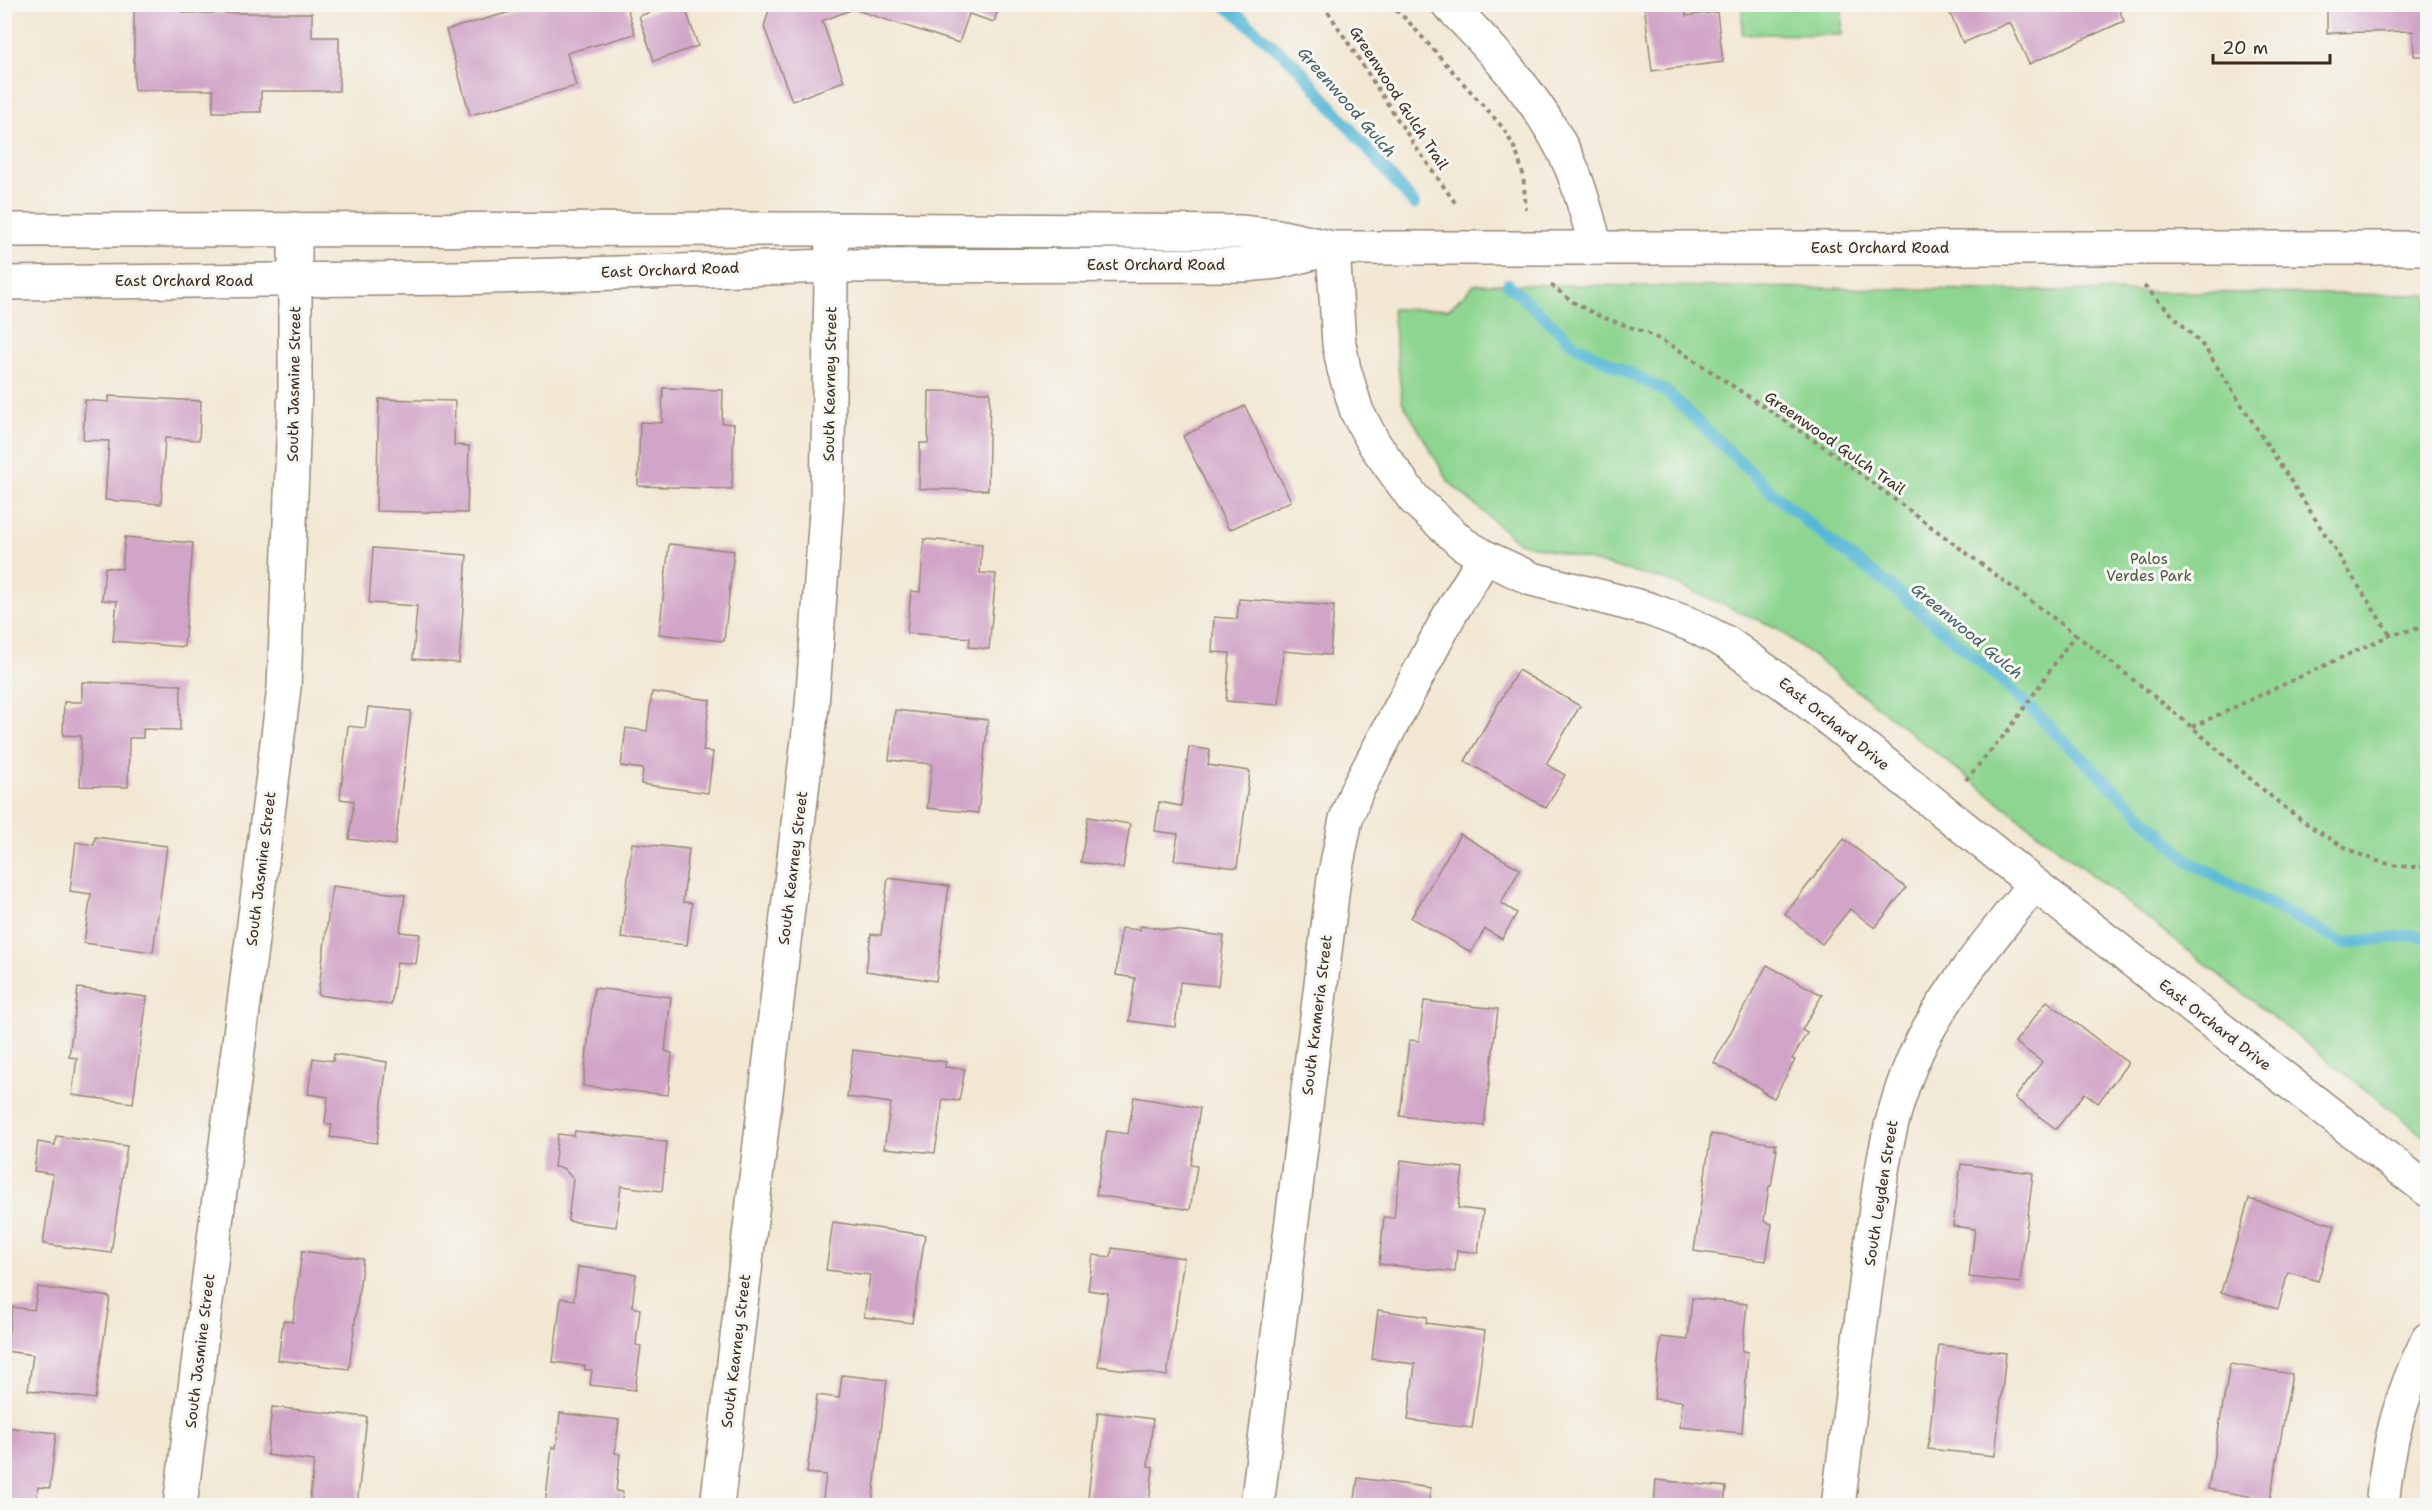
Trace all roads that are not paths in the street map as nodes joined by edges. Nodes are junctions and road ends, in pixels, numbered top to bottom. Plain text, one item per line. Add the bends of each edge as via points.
1 (1448, 4) edge
2 (295, 229) junction
3 (832, 229) junction
4 (4, 230) edge
5 (1333, 248) junction
6 (1596, 248) junction
7 (2427, 248) edge
8 (832, 266) junction
9 (294, 281) junction
10 (4, 283) edge
11 (1485, 557) junction
12 (2034, 884) junction
13 (2427, 1190) edge
14 (2427, 1340) edge
15 (180, 1506) edge
16 (717, 1506) edge
17 (1257, 1506) edge
18 (1838, 1506) edge
19 (2382, 1506) edge

1 - 6 street via 1506,67 1555,136 1586,209
2 - 3 street, East Orchard Road
2 - 4 street, East Orchard Road
2 - 9 street, South Jasmine Street
3 - 5 street, East Orchard Road via 1240,232
3 - 8 street, South Kearney Street
5 - 6 street, East Orchard Road
5 - 8 street, East Orchard Road via 1277,262 1245,265
5 - 11 street, East Orchard Drive via 1339,344 1357,412 1414,499 1463,544
6 - 7 street, East Orchard Road
8 - 9 street, East Orchard Road
8 - 16 street, South Kearney Street via 827,498 812,706
9 - 10 street, East Orchard Road
9 - 15 street, South Jasmine Street via 295,387 284,688
11 - 12 street, East Orchard Drive via 1532,579 1649,609 1727,643 1794,691
11 - 17 street, South Krameria Street via 1369,763 1346,819 1334,878
12 - 13 street, East Orchard Drive
12 - 18 street, South Leyden Street via 1943,1004 1904,1082 1893,1115 1878,1197
14 - 19 street via 2392,1431

